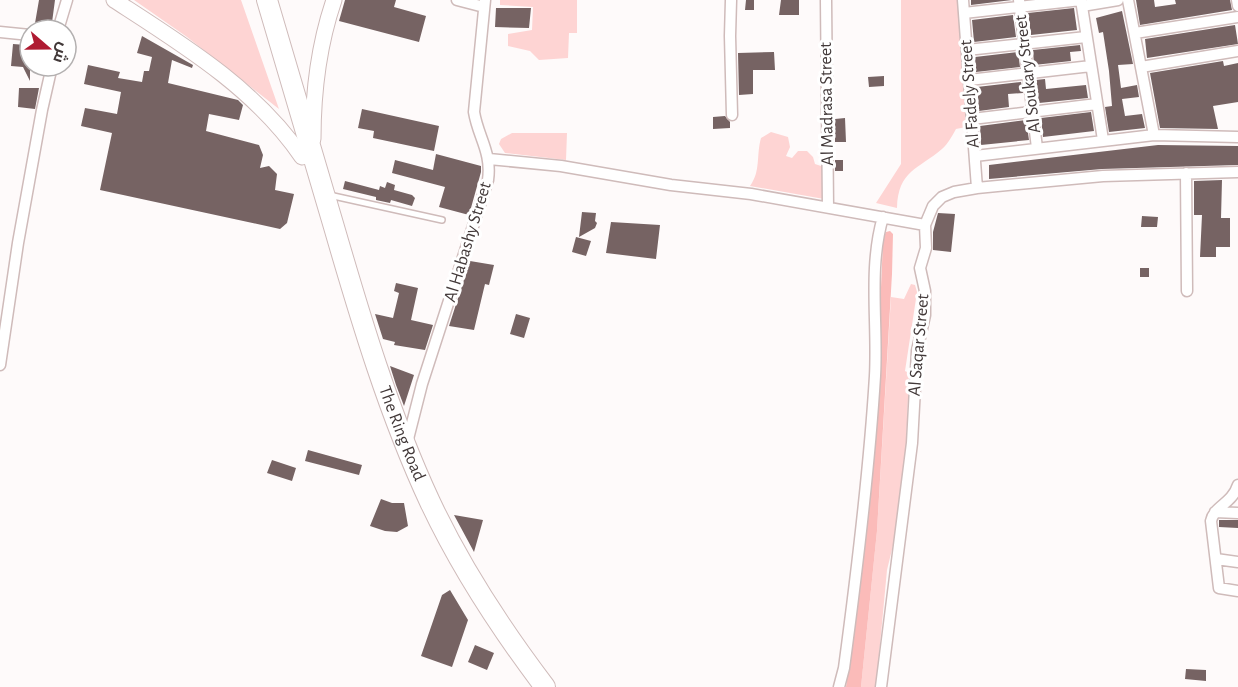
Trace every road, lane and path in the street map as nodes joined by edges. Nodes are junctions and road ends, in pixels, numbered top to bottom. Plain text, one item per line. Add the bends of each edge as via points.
1 (67, 0) edge
2 (114, 0) edge
3 (254, 0) edge
4 (267, 0) edge
5 (334, 0) edge
6 (457, 0) edge
7 (731, 0) edge
8 (826, 0) edge
9 (963, 0) edge
10 (1118, 0) edge
11 (1128, 0) edge
12 (1237, 0) edge
13 (1081, 2) edge
14 (485, 4) edge
15 (1020, 4) edge
16 (1238, 6) edge
17 (964, 13) junction
18 (1238, 17) edge
19 (62, 18) edge
20 (0, 33) edge
21 (1135, 33) junction
22 (18, 34) edge
23 (1086, 37) junction
24 (1024, 44) junction
25 (967, 50) junction
26 (1238, 51) edge
27 (1091, 66) junction
28 (1141, 67) junction
29 (1028, 73) junction
30 (49, 78) edge
31 (969, 80) junction
32 (1098, 104) junction
33 (1033, 112) junction
34 (732, 115) dead end
35 (972, 119) junction
36 (1154, 135) junction
37 (1238, 137) edge
38 (1103, 140) junction
39 (1037, 148) junction
40 (307, 156) junction
41 (975, 156) junction
42 (489, 159) junction
43 (1238, 172) edge
44 (1186, 173) junction
45 (977, 188) junction
46 (324, 194) junction
47 (828, 207) junction
48 (883, 217) junction
49 (442, 220) dead end
50 (926, 225) junction
51 (1187, 291) dead end
52 (0, 365) edge
53 (406, 446) junction
54 (1238, 485) edge
55 (1215, 512) junction
56 (1238, 513) edge
57 (1216, 559) junction
58 (1238, 562) edge
59 (1238, 591) edge
60 (529, 687) edge
61 (546, 687) edge
62 (839, 687) edge
63 (881, 687) edge

1 - 19 street
2 - 40 main road via 246,93
3 - 40 highway
4 - 40 highway
5 - 40 main road via 322,43
6 - 14 street
7 - 34 street
8 - 47 street, Al Madrasa Street
9 - 17 street, Al Fadely Street
10 - 13 street
11 - 21 street
12 - 16 street
13 - 15 street
13 - 23 street
14 - 42 street, Al Habashy Street via 474,112
15 - 17 street
15 - 24 street, Al Soukary Street
17 - 25 street, Al Fadely Street
18 - 21 street
20 - 22 street
21 - 28 street
23 - 24 street
23 - 27 street
24 - 25 street
24 - 29 street, Al Soukary Street
25 - 31 street, Al Fadely Street
26 - 28 street
27 - 29 street
27 - 32 street
28 - 36 street
29 - 31 street
29 - 33 street, Al Soukary Street
30 - 52 street
31 - 35 street, Al Fadely Street
32 - 33 street
32 - 38 street
33 - 35 street
33 - 39 street, Al Soukary Street
35 - 41 street, Al Fadely Street
36 - 37 street
36 - 38 street
38 - 39 street
39 - 41 street
40 - 46 highway, The Ring Road
40 - 60 highway, The Ring Road via 360,353 397,456 466,594
41 - 45 street, Al Fadely Street
42 - 47 street via 561,166
42 - 53 street, Al Habashy Street via 488,180
43 - 44 street, Al Saqar Street
44 - 45 street, Al Saqar Street
44 - 51 street
45 - 50 street, Al Saqar Street via 942,197 933,206
46 - 49 lane
46 - 53 highway, The Ring Road via 362,321
47 - 48 street
48 - 50 street
48 - 62 street via 875,258 875,377 860,544
50 - 63 street, Al Saqar Street via 926,248 920,268 925,315 917,351 912,443
53 - 61 highway, The Ring Road via 458,555 494,615
54 - 55 street via 1229,501
55 - 56 street
55 - 57 street via 1211,521
57 - 58 street
57 - 59 street via 1220,588

